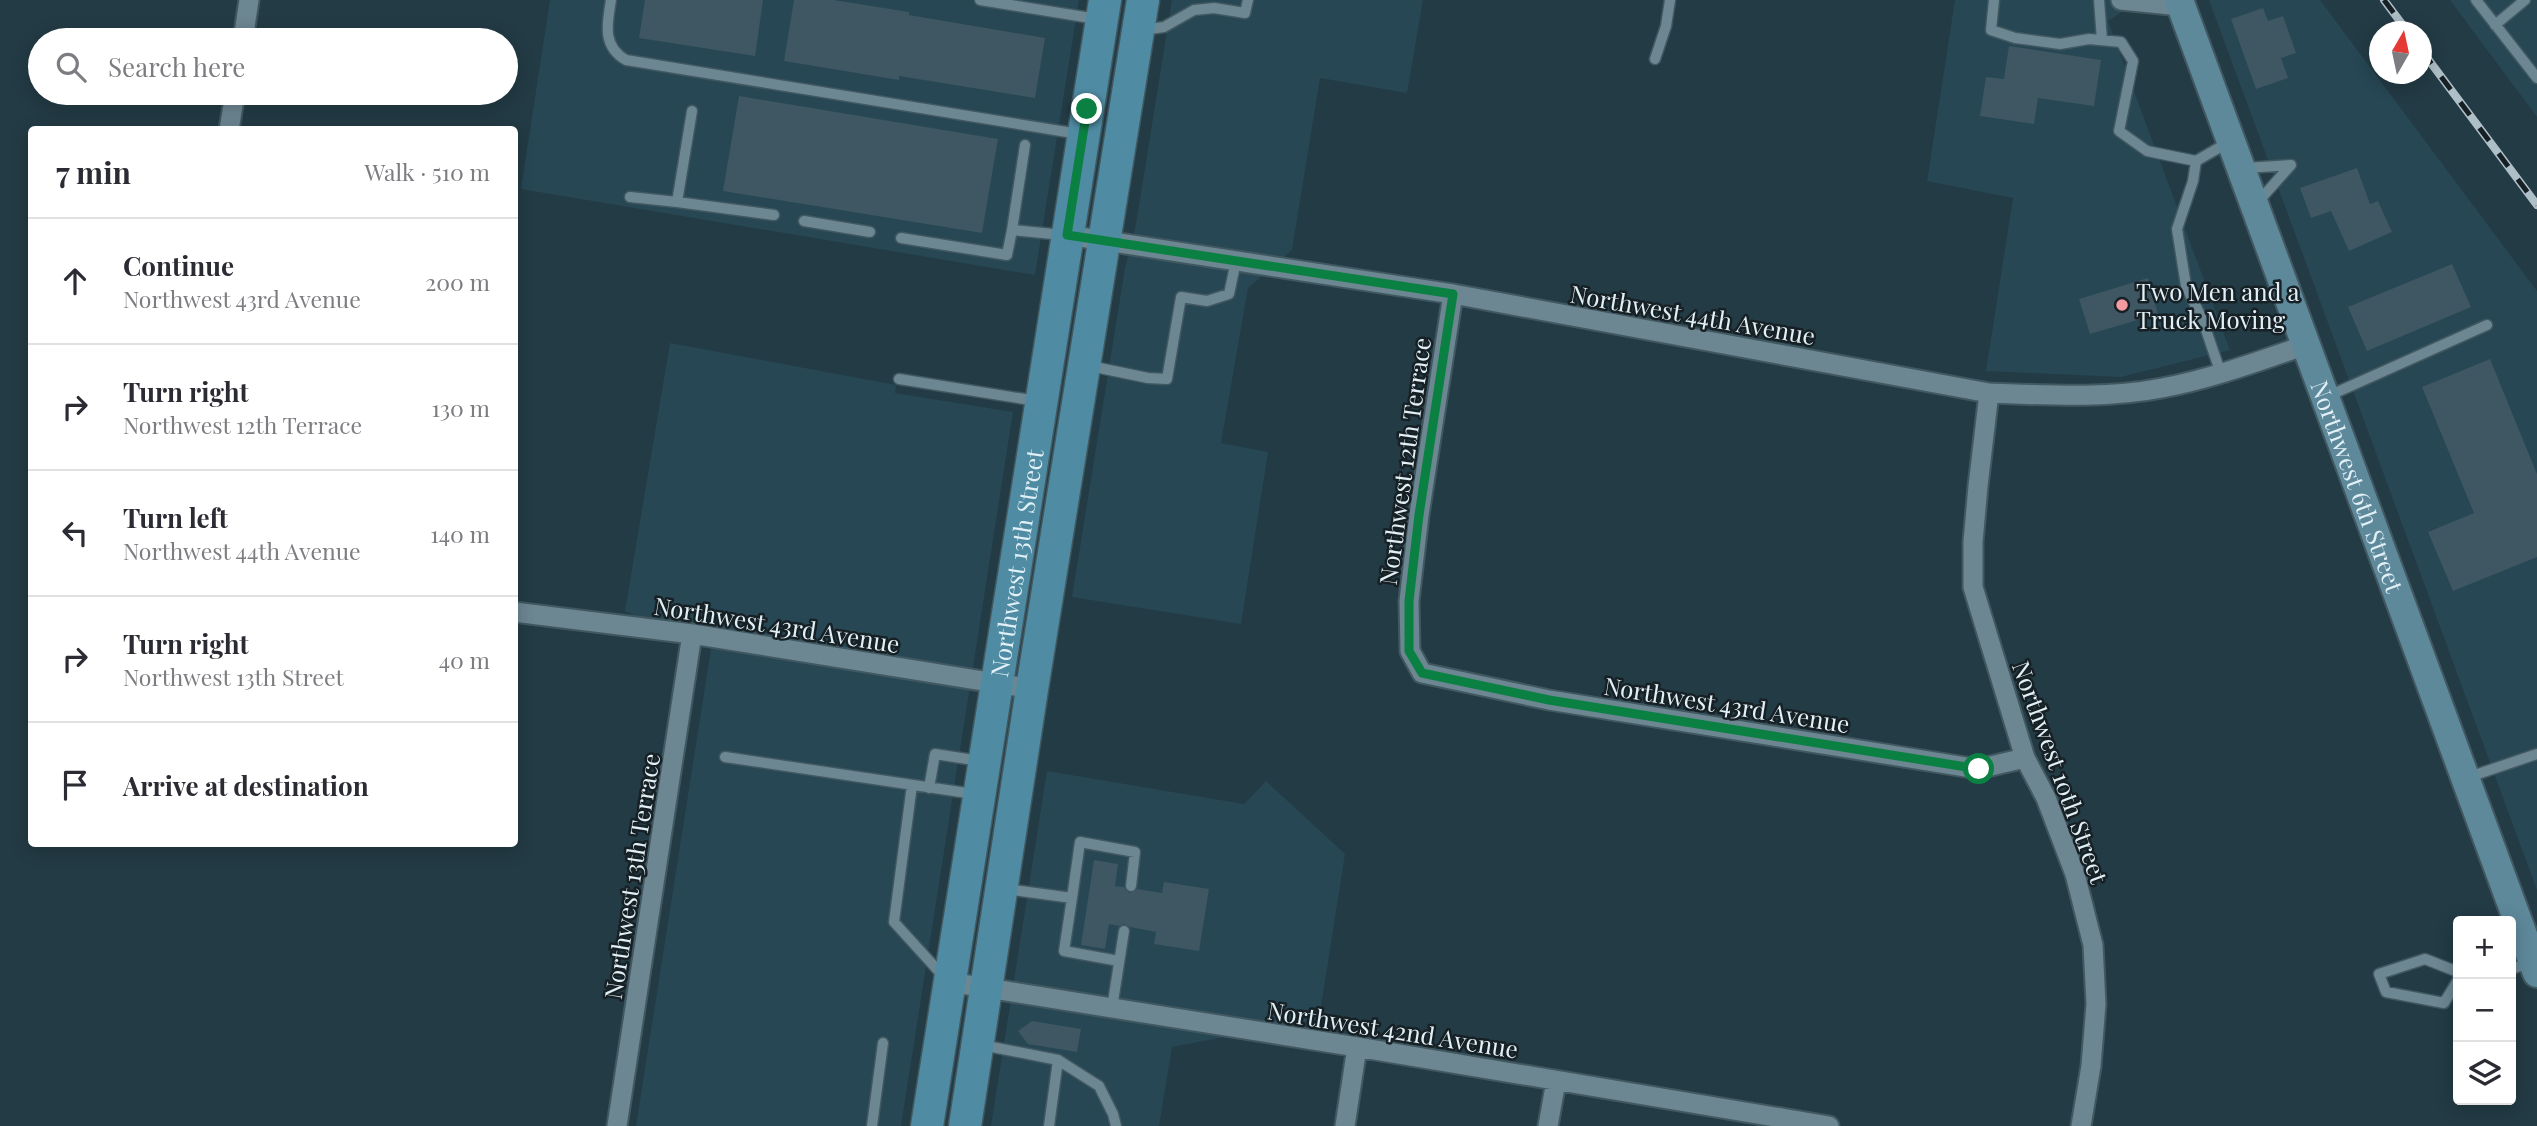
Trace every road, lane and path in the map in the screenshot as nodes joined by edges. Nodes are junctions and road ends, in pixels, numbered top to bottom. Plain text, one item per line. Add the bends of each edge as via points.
1 (249, 0) edge
2 (611, 0) edge
3 (980, 0) edge
4 (1248, 0) edge
5 (1670, 0) edge
6 (1994, 0) edge
7 (2099, 0) edge
8 (2121, 0) edge
9 (2476, 0) edge
10 (2525, 0) edge
11 (2180, 3) edge
12 (1104, 10) edge
13 (1141, 15) edge
14 (2495, 24) junction
15 (245, 28) edge
16 (2102, 40) junction
17 (1655, 59) dead end
18 (2537, 78) edge
19 (232, 105) edge
20 (692, 111) dead end
21 (230, 126) edge
22 (1083, 134) junction
23 (2231, 141) junction
24 (1025, 145) dead end
25 (2196, 161) junction
26 (2241, 169) junction
27 (630, 197) dead end
28 (677, 202) junction
29 (2255, 205) junction
30 (774, 215) dead end
31 (804, 221) dead end
32 (1012, 230) junction
33 (870, 232) dead end
34 (1067, 235) junction
35 (901, 238) dead end
36 (1104, 241) junction
37 (1236, 261) junction
38 (1453, 294) junction
39 (2487, 325) dead end
40 (2306, 345) junction
41 (1084, 365) junction
42 (2221, 373) junction
43 (899, 379) dead end
44 (1989, 393) junction
45 (2325, 397) junction
46 (1041, 402) junction
47 (518, 612) edge
48 (692, 634) junction
49 (1422, 673) joint
50 (995, 683) junction
51 (1032, 688) junction
52 (2537, 754) edge
53 (724, 757) dead end
54 (2025, 758) junction
55 (983, 762) junction
56 (2466, 779) junction
57 (912, 785) junction
58 (929, 788) junction
59 (978, 795) junction
60 (1131, 886) dead end
61 (1002, 888) junction
62 (1072, 898) junction
63 (1124, 931) dead end
64 (1119, 961) junction
65 (2529, 966) edge
66 (2453, 970) edge
67 (949, 982) junction
68 (2453, 988) edge
69 (987, 989) junction
70 (1112, 1008) junction
71 (883, 1043) dead end
72 (978, 1044) junction
73 (1357, 1047) junction
74 (1058, 1060) junction
75 (1556, 1080) junction
76 (1796, 1123) edge
77 (617, 1126) edge
78 (872, 1126) edge
79 (927, 1126) edge
80 (965, 1126) edge
81 (1049, 1126) edge
82 (1116, 1126) edge
83 (1345, 1126) edge
84 (1548, 1126) edge
85 (1829, 1126) edge
86 (2081, 1126) edge

1 - 15 street
2 - 22 lane via 608,40 615,54 626,60
3 - 12 lane
4 - 13 lane via 1245,13 1194,10 1164,27
5 - 17 lane
6 - 16 lane via 1991,30 2060,44
7 - 16 lane
8 - 11 street
9 - 14 lane
10 - 14 lane
11 - 23 main road, Northwest 6th Street
12 - 22 main road, Northwest 13th Street
13 - 36 main road, Northwest 13th Street
14 - 18 lane
16 - 25 lane via 2121,43 2133,61 2119,131 2147,151
19 - 21 street
20 - 28 lane
22 - 34 main road, Northwest 13th Street
23 - 25 lane
23 - 26 main road, Northwest 6th Street
24 - 32 lane
25 - 42 lane via 2177,229 2186,286
26 - 29 main road, Northwest 6th Street
26 - 29 lane via 2291,164
27 - 28 lane
28 - 30 lane
29 - 40 main road, Northwest 6th Street
31 - 33 lane
32 - 34 lane
32 - 35 lane via 1007,255
34 - 36 street, Northwest 44th Avenue
34 - 46 main road, Northwest 13th Street
36 - 37 street, Northwest 44th Avenue
36 - 41 main road, Northwest 13th Street
37 - 38 street, Northwest 44th Avenue
37 - 41 lane via 1229,294 1207,301 1181,297 1167,379
38 - 44 street, Northwest 44th Avenue
38 - 49 street, Northwest 12th Terrace via 1409,601 1409,651
39 - 45 lane
40 - 42 street, Northwest 44th Avenue
40 - 45 main road, Northwest 6th Street
41 - 51 main road, Northwest 13th Street
42 - 44 street, Northwest 44th Avenue via 2160,389 2078,395
43 - 46 lane
44 - 54 street, Northwest 10th Street via 1973,542 1973,587
45 - 56 main road, Northwest 6th Street
46 - 50 main road, Northwest 13th Street
47 - 48 street, Northwest 43rd Avenue
48 - 50 street, Northwest 43rd Avenue
48 - 77 street, Northwest 13th Terrace
49 - 54 street, Northwest 43rd Avenue via 1549,700 1979,769
50 - 51 street, Northwest 43rd Avenue
50 - 55 main road, Northwest 13th Street
51 - 61 main road, Northwest 13th Street
52 - 56 lane
53 - 57 lane
54 - 86 street, Northwest 10th Street via 2075,874 2093,945 2096,1004
55 - 58 lane via 935,754
55 - 59 main road, Northwest 13th Street
56 - 65 main road, Northwest 6th Street
57 - 58 lane
57 - 67 lane via 894,922
58 - 59 lane
59 - 67 main road, Northwest 13th Street
60 - 62 lane via 1135,852 1080,842
61 - 62 lane
61 - 69 main road, Northwest 13th Street
62 - 64 lane via 1065,951
63 - 64 lane
64 - 70 lane
66 - 68 lane via 2425,959 2379,974 2386,992 2444,1003
67 - 69 street, Northwest 42nd Avenue
67 - 79 main road, Northwest 13th Street
69 - 70 street, Northwest 42nd Avenue
69 - 72 main road, Northwest 13th Street
70 - 73 street, Northwest 42nd Avenue
71 - 78 lane
72 - 74 lane
72 - 80 main road, Northwest 13th Street
73 - 75 street, Northwest 42nd Avenue
73 - 83 street
74 - 81 lane
74 - 82 lane via 1098,1086
75 - 76 street, Northwest 42nd Avenue
75 - 84 street
76 - 85 street, Northwest 42nd Avenue

